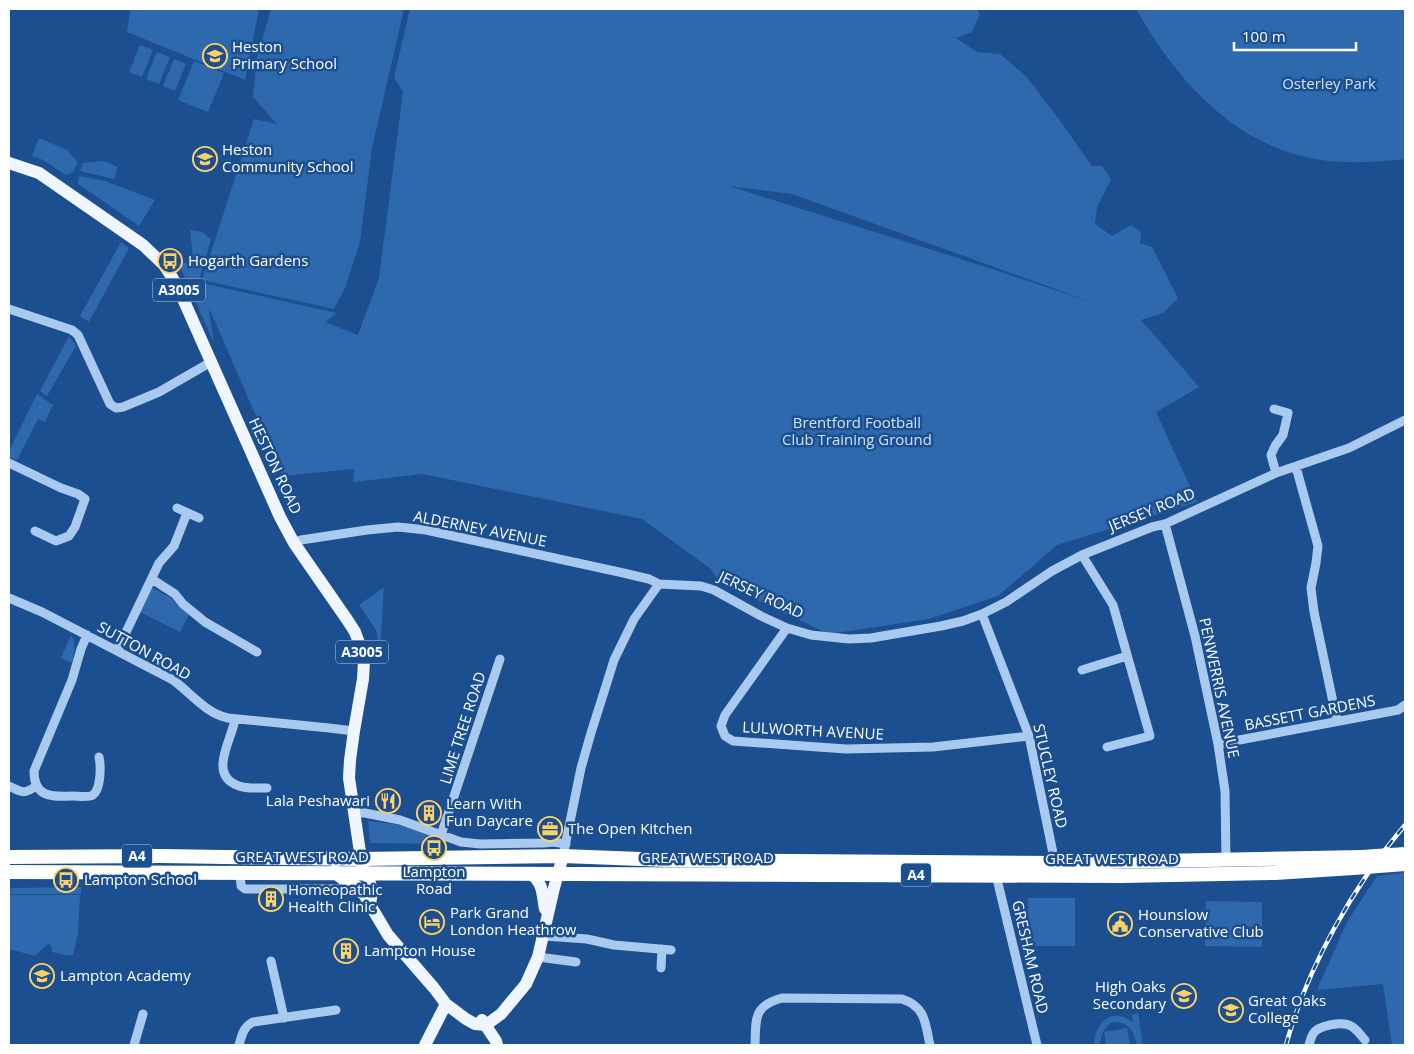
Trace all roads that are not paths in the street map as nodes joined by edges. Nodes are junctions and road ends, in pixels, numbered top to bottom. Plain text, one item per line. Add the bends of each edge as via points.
1 (9, 163) edge
2 (9, 309) edge
3 (211, 362) junction
4 (1274, 409) dead end
5 (1405, 420) edge
6 (12, 465) edge
7 (1296, 467) junction
8 (1276, 474) junction
9 (177, 508) dead end
10 (187, 513) junction
11 (199, 518) dead end
12 (1165, 524) junction
13 (35, 531) dead end
14 (294, 543) junction
15 (1082, 555) junction
16 (152, 579) junction
17 (659, 584) junction
18 (9, 598) edge
19 (982, 614) junction
20 (787, 628) junction
21 (87, 635) junction
22 (117, 651) junction
23 (257, 652) dead end
24 (1127, 656) junction
25 (500, 659) dead end
26 (1082, 670) dead end
27 (1405, 705) edge
28 (235, 719) junction
29 (1337, 721) junction
30 (354, 731) junction
31 (1030, 736) junction
32 (1218, 744) junction
33 (1107, 747) dead end
34 (99, 757) dead end
35 (9, 786) edge
36 (36, 786) junction
37 (267, 788) dead end
38 (354, 813) junction
39 (442, 835) junction
40 (564, 850) junction
41 (481, 853) junction
42 (1405, 854) edge
43 (9, 857) edge
44 (1226, 860) junction
45 (1358, 862) junction
46 (1055, 863) junction
47 (1405, 864) edge
48 (362, 866) junction
49 (9, 872) edge
50 (335, 872) junction
51 (558, 873) junction
52 (531, 874) junction
53 (996, 875) junction
54 (240, 878) junction
55 (364, 896) junction
56 (547, 917) junction
57 (544, 936) junction
58 (538, 957) junction
59 (271, 960) dead end
60 (576, 962) dead end
61 (661, 968) dead end
62 (446, 1004) junction
63 (336, 1010) dead end
64 (143, 1014) dead end
65 (284, 1018) junction
66 (486, 1025) junction
67 (1365, 1040) dead end
68 (134, 1045) edge
69 (239, 1045) edge
70 (425, 1045) edge
71 (498, 1045) edge
72 (755, 1045) edge
73 (930, 1045) edge
74 (1037, 1045) edge
75 (1309, 1045) edge

1 - 3 main road, HESTON ROAD / A3005 via 39,173 160,260 176,284
2 - 3 street via 72,330 78,335 110,404 116,408 159,392
3 - 14 main road, HESTON ROAD / A3005 via 266,489
4 - 8 street via 1290,409 1283,435 1271,455
5 - 7 street, JERSEY ROAD via 1350,448
6 - 13 street via 85,499 75,527 68,536 56,541
7 - 8 street, JERSEY ROAD
7 - 29 street via 1318,546 1311,588
8 - 12 street, JERSEY ROAD
9 - 10 street
10 - 11 street
10 - 16 street via 174,546 159,563
12 - 15 street, JERSEY ROAD
12 - 32 street, PENWERRIS AVENUE via 1195,636
14 - 17 street, ALDERNEY AVENUE via 398,527 426,530 619,572
14 - 30 main road, HESTON ROAD / A3005 via 348,621 361,648 363,679
15 - 19 street, JERSEY ROAD
15 - 24 street via 1113,605
16 - 22 street
16 - 23 street via 175,594 205,622
17 - 20 street, JERSEY ROAD via 701,586 714,590
17 - 40 street via 634,618 612,666 590,733
18 - 21 street, SUTTON ROAD
19 - 20 street, JERSEY ROAD via 941,626 871,638 826,637
19 - 31 street, STUCLEY ROAD
20 - 31 street, LULWORTH AVENUE via 725,715 721,726 725,736 733,740 846,749 933,747
21 - 22 street, SUTTON ROAD
21 - 36 street via 34,771
22 - 28 street, SUTTON ROAD via 173,680 214,714
24 - 26 street
24 - 33 street via 1150,736
25 - 39 street, LIME TREE ROAD
27 - 29 street, BASSETT GARDENS via 1398,710
28 - 30 street, SUTTON ROAD
28 - 37 street via 222,761 223,769 234,784
29 - 32 street, BASSETT GARDENS
30 - 38 main road, HESTON ROAD / A3005 via 349,778
31 - 46 street, STUCLEY ROAD
32 - 44 street, PENWERRIS AVENUE via 1225,791
34 - 36 street via 99,779 92,795 54,797 41,792
35 - 36 street via 25,792
38 - 39 street via 400,820
38 - 48 main road, HESTON ROAD / A3005
39 - 41 street
40 - 41 highway, GREAT WEST ROAD / A4
40 - 46 highway, GREAT WEST ROAD / A4 via 667,860
40 - 51 main road
41 - 48 highway, GREAT WEST ROAD / A4
41 - 51 highway via 509,864 551,867
42 - 45 highway, GREAT WEST ROAD / A4, bridge
43 - 48 highway, GREAT WEST ROAD / A4 via 162,856
44 - 45 highway, GREAT WEST ROAD / A4
44 - 46 highway, GREAT WEST ROAD / A4
45 - 47 highway, GREAT WEST ROAD / A4, bridge
45 - 53 highway, GREAT WEST ROAD / A4 via 1265,873
48 - 50 highway, GREAT WEST ROAD / A4
48 - 52 highway, GREAT WEST ROAD / A4 via 385,874
48 - 55 main road, A3005
49 - 54 highway, GREAT WEST ROAD / A4
50 - 54 highway, GREAT WEST ROAD / A4
50 - 55 highway
51 - 52 highway, GREAT WEST ROAD / A4
51 - 53 highway, GREAT WEST ROAD / A4
51 - 56 main road
52 - 56 main road via 542,888
53 - 74 street, GRESHAM ROAD
54 - 55 street, GREAT WEST ROAD via 245,889
55 - 62 main road via 388,935
56 - 57 main road
57 - 58 main road
57 - 61 street via 666,949
58 - 60 street
58 - 66 main road via 526,984 501,1014
59 - 65 street
62 - 66 main road via 475,1024
62 - 70 main road
63 - 65 street
64 - 68 street
65 - 69 street via 246,1025
66 - 71 main road
67 - 75 street via 1348,1024 1319,1028 1313,1033
72 - 73 street via 759,1012 766,1004 782,998 902,999 915,1004 920,1010

